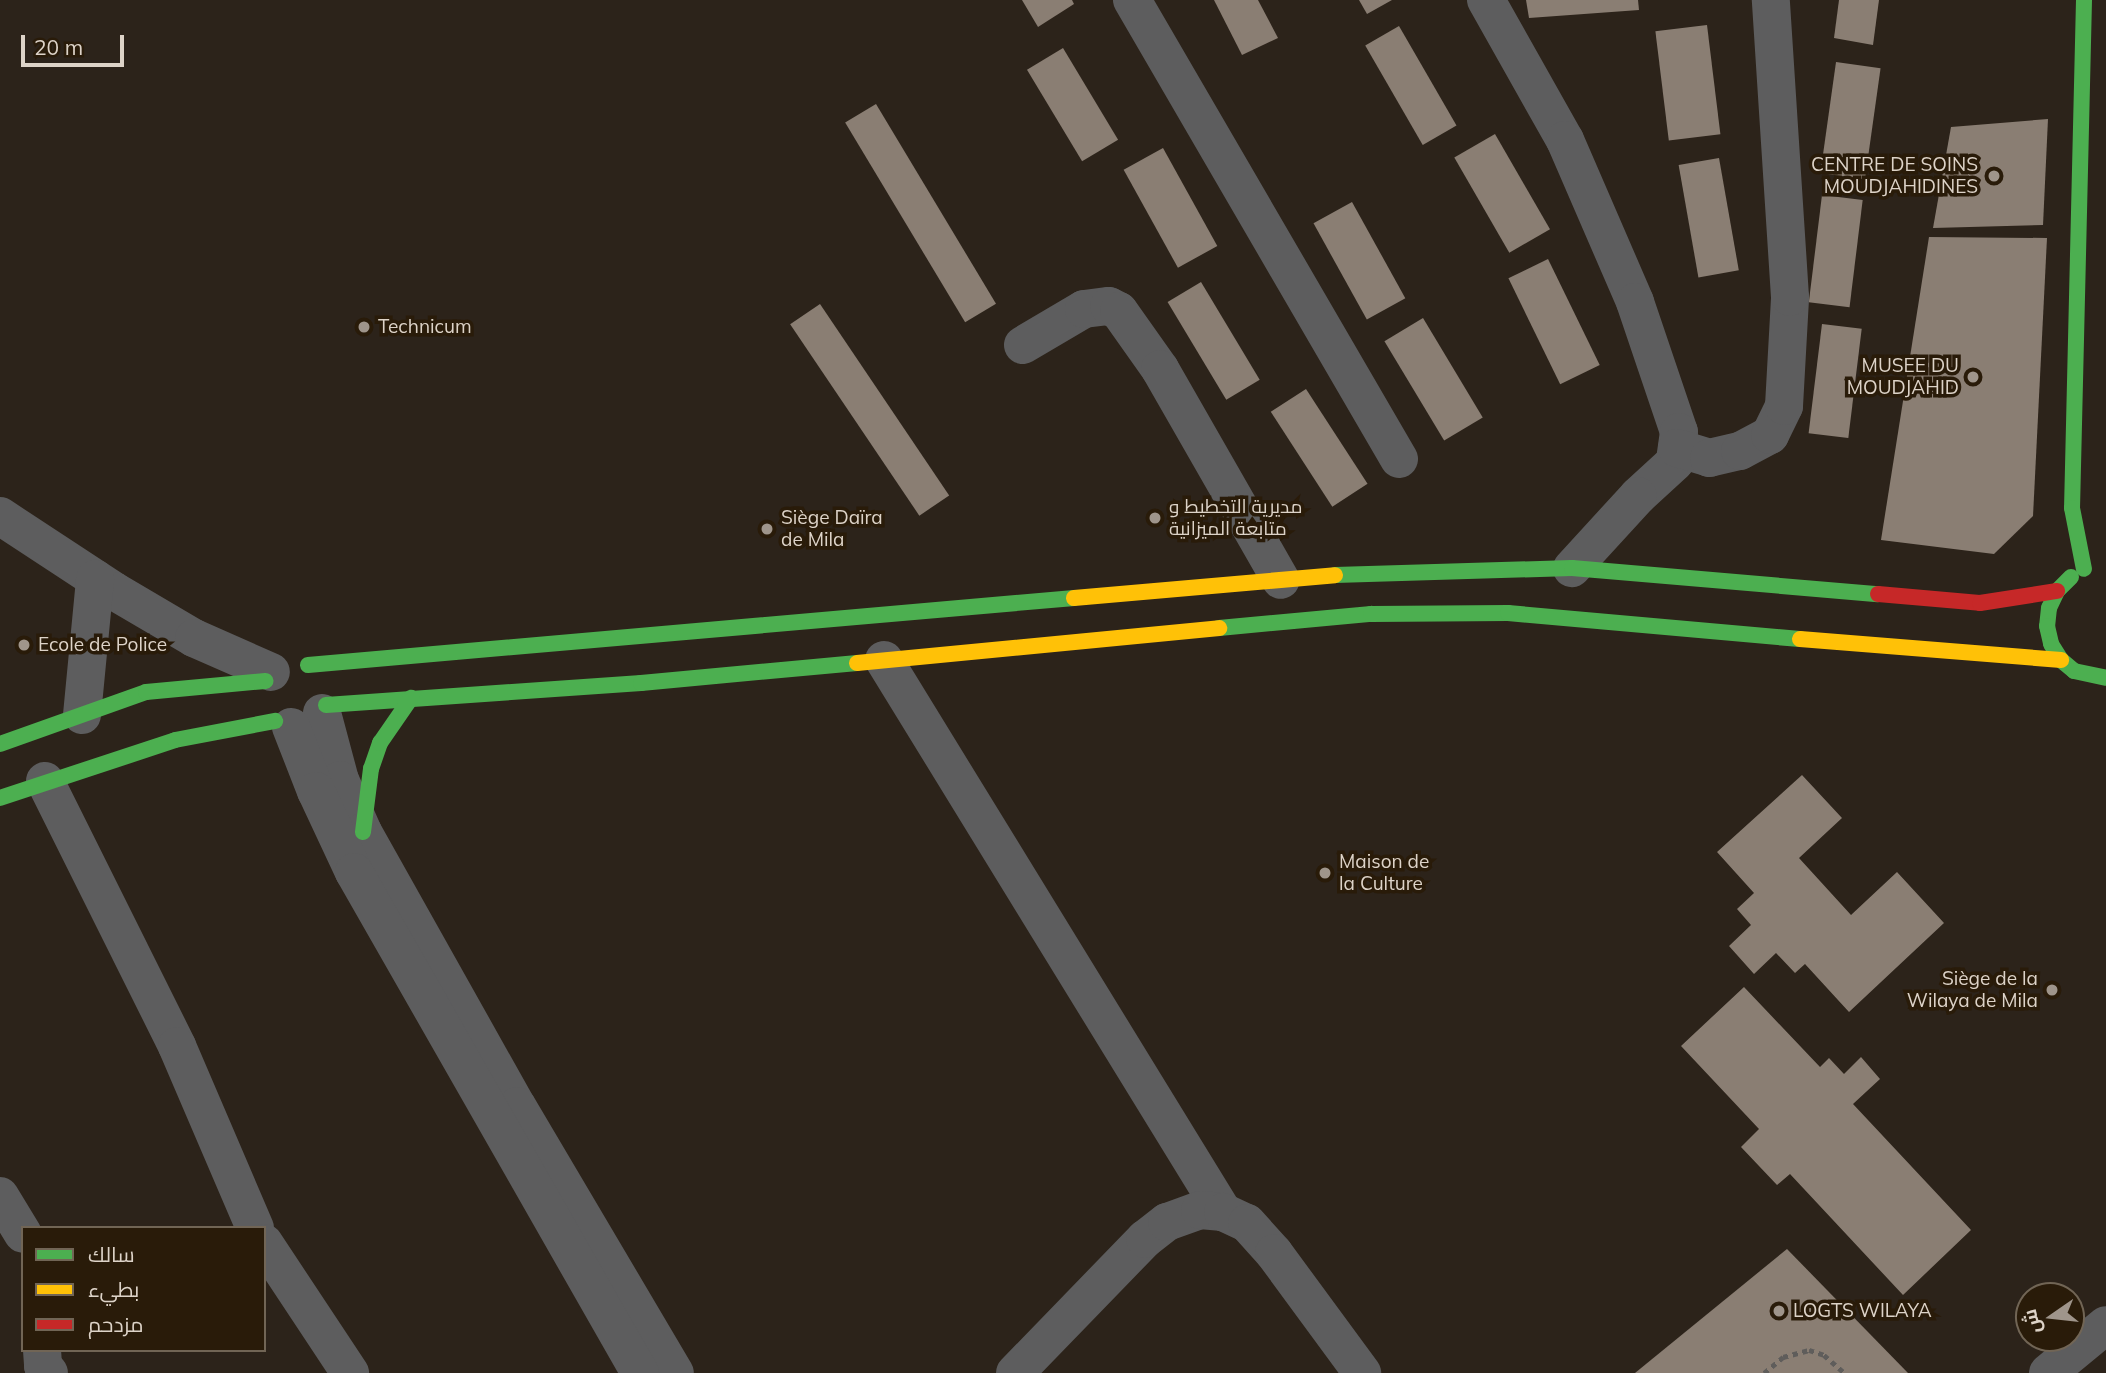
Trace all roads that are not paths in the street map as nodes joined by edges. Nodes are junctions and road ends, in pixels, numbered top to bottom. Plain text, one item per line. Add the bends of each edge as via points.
1 (1132, 0) edge
2 (1486, 0) edge
3 (1771, 0) edge
4 (2084, 0) edge
5 (1023, 345) dead end
6 (1677, 448) junction
7 (1399, 459) dead end
8 (0, 516) edge
9 (1572, 568) junction
10 (95, 579) junction
11 (1281, 580) junction
12 (2057, 590) junction
13 (884, 660) junction
14 (2061, 660) junction
15 (308, 665) junction
16 (2106, 678) edge
17 (411, 698) junction
18 (292, 699) junction
19 (82, 715) junction
20 (0, 744) edge
21 (45, 781) junction
22 (0, 797) edge
23 (363, 832) junction
24 (0, 1196) edge
25 (1223, 1212) junction
26 (254, 1226) edge
27 (21, 1231) edge
28 (266, 1246) edge
29 (2106, 1325) edge
30 (349, 1373) edge
31 (640, 1373) edge
32 (675, 1373) edge
33 (1015, 1373) edge
34 (1362, 1373) edge
35 (2048, 1373) edge

1 - 7 street
2 - 6 street via 1565,140 1629,289 1679,432
3 - 6 street via 1790,297 1784,406 1770,435 1740,451 1709,458
4 - 12 main road via 2071,508 2093,568 2069,578
5 - 11 street via 1084,309 1109,306 1119,311 1160,369
6 - 9 street via 1675,462
8 - 10 street
9 - 11 main road
9 - 12 main road via 1980,603
10 - 18 street
10 - 19 street
11 - 15 main road
12 - 14 main road via 2047,626
13 - 14 main road via 1371,614 1494,613
13 - 17 main road
13 - 25 street
14 - 16 main road via 2074,671
15 - 18 main road
15 - 18 main road via 288,663
17 - 18 main road
17 - 23 main road via 380,743 371,769
18 - 19 main road via 146,692
18 - 21 main road
18 - 23 street via 340,780
18 - 31 street via 316,791 354,872
19 - 20 main road
21 - 22 main road
21 - 26 street via 177,1046
23 - 32 street via 510,1094
24 - 27 street
25 - 33 street via 1200,1210 1167,1222 1145,1239
25 - 34 street via 1248,1223 1274,1253
28 - 30 street
29 - 35 street

